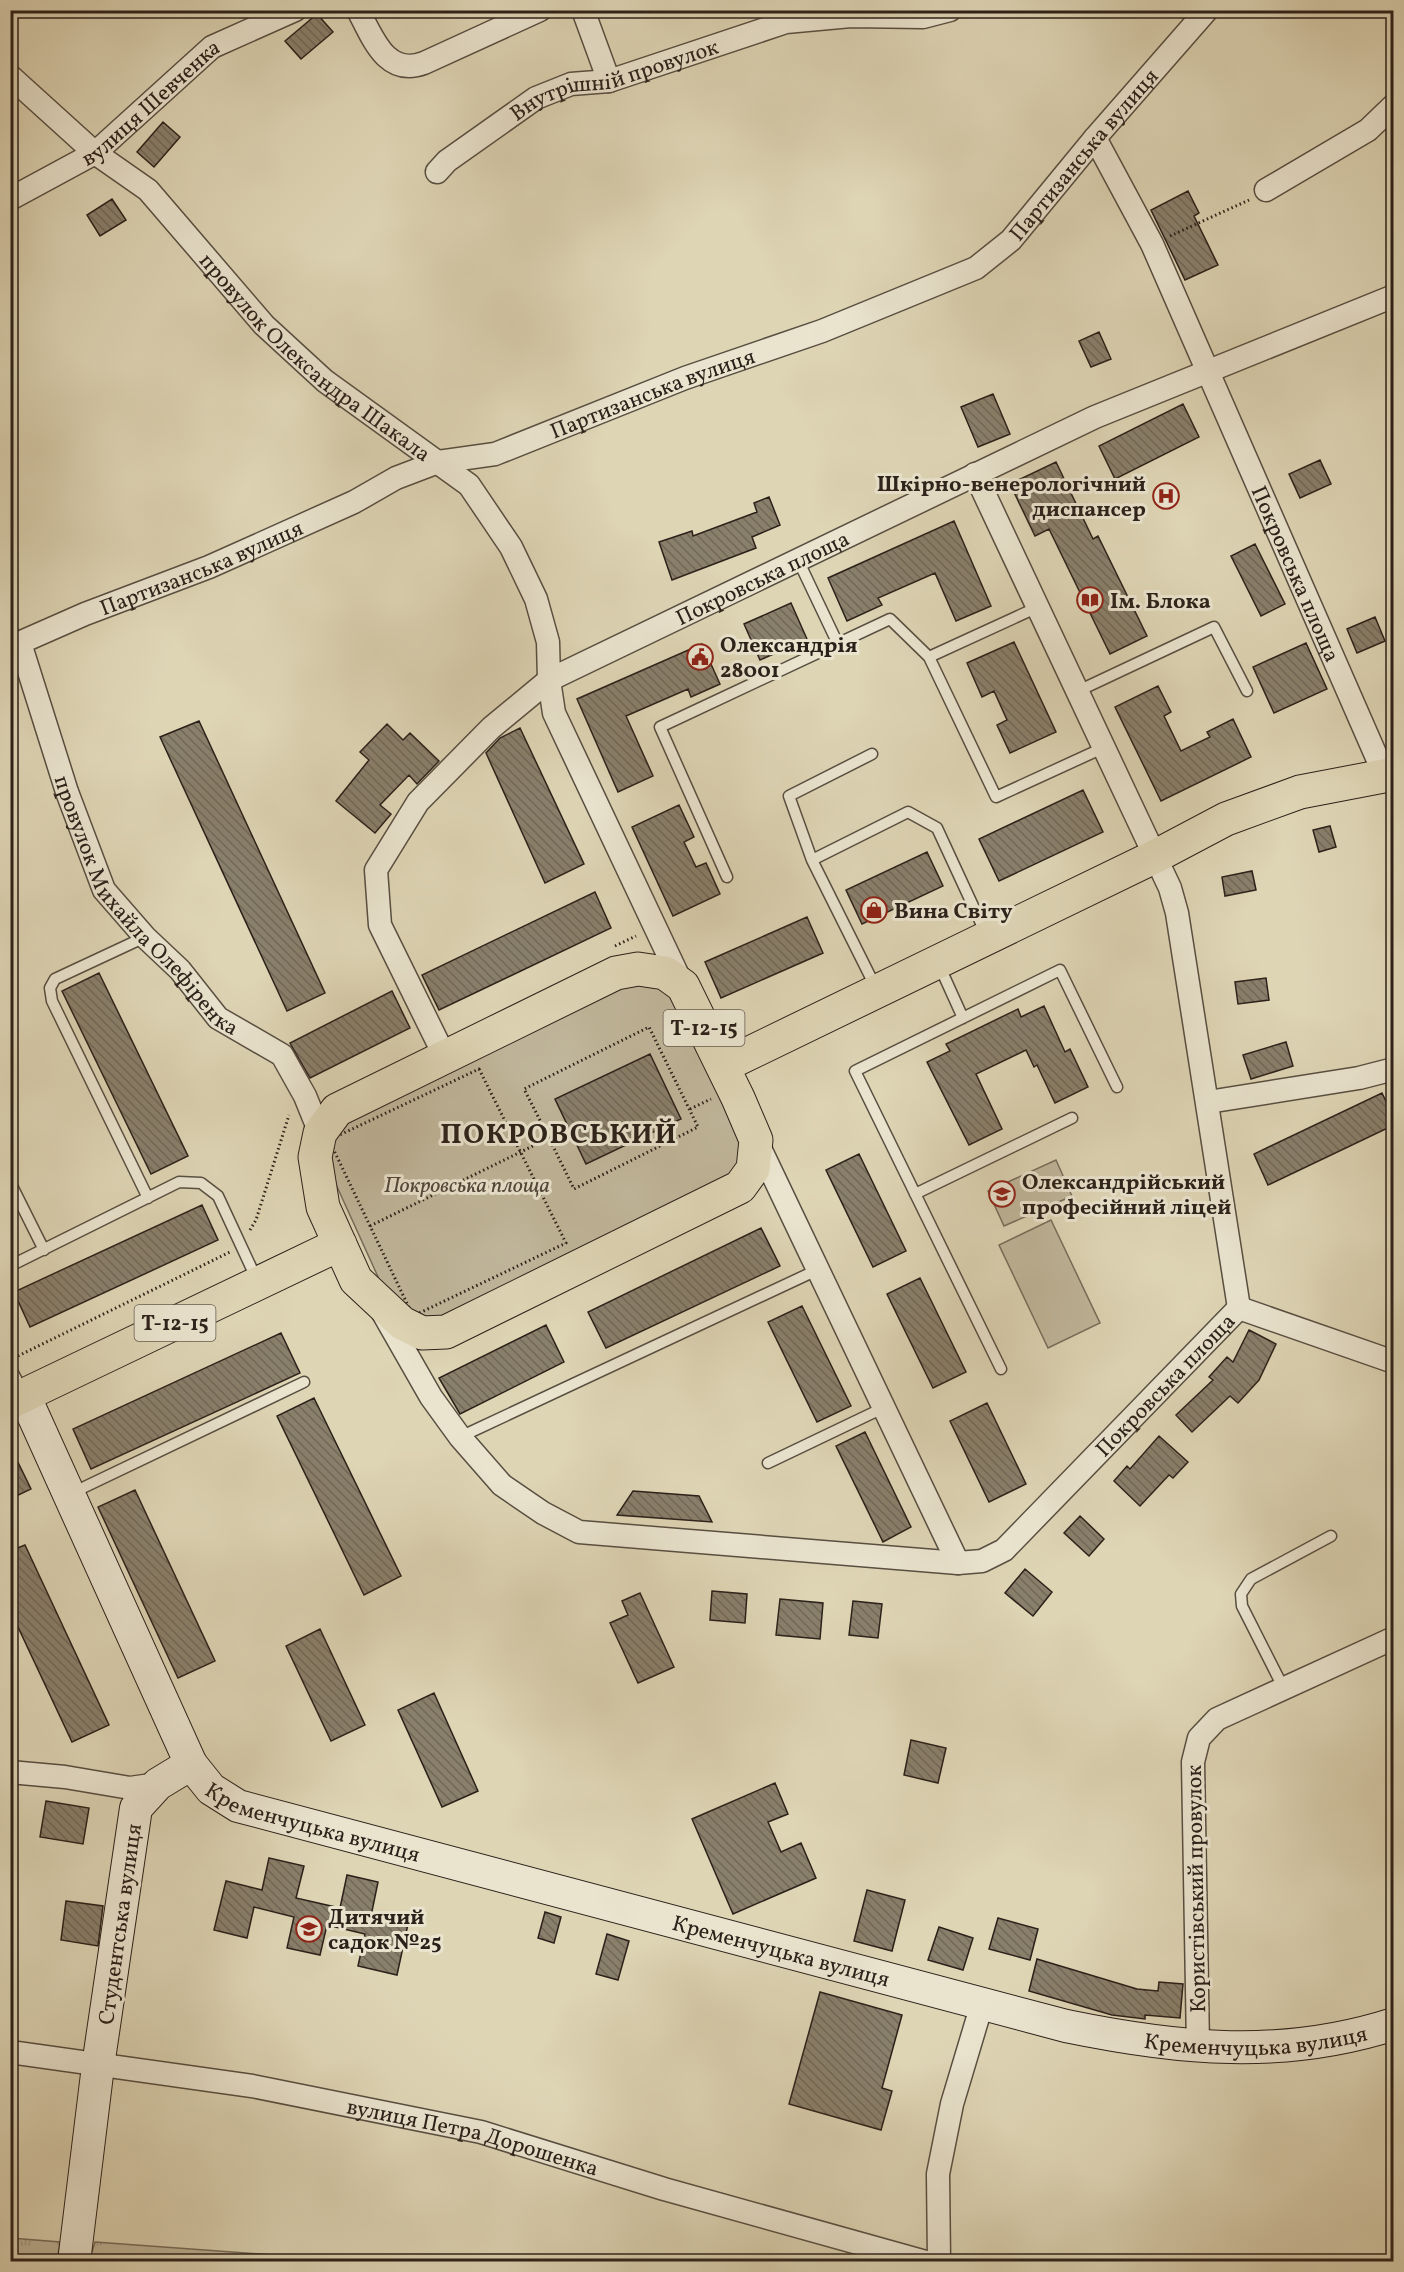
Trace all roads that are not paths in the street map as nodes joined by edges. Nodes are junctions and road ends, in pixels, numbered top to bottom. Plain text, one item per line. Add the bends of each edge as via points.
1 (295, 10) edge
2 (358, 10) edge
3 (540, 10) edge
4 (583, 10) edge
5 (950, 10) edge
6 (1207, 10) edge
7 (10, 76) edge
8 (609, 81) junction
9 (1394, 105) edge
10 (1095, 138) junction
11 (95, 153) junction
12 (437, 172) dead end
13 (1266, 190) road end
14 (10, 199) edge
15 (1394, 296) edge
16 (1209, 371) junction
17 (438, 462) junction
18 (975, 474) junction
19 (798, 560) junction
20 (1038, 607) junction
21 (837, 642) junction
22 (15, 645) edge
23 (929, 657) junction
24 (549, 680) junction
25 (1078, 691) junction
26 (1247, 691) dead end
27 (1105, 747) junction
28 (872, 754) dead end
29 (1389, 775) edge
30 (1156, 856) junction
31 (812, 860) junction
32 (727, 878) dead end
33 (145, 937) junction
34 (988, 938) junction
35 (938, 962) junction
36 (683, 986) junction
37 (878, 991) junction
38 (963, 1018) junction
39 (445, 1057) junction
40 (1394, 1068) edge
41 (720, 1081) junction
42 (1117, 1087) dead end
43 (1208, 1102) junction
44 (1072, 1118) dead end
45 (320, 1133) junction
46 (756, 1140) junction
47 (10, 1182) edge
48 (915, 1194) junction
49 (148, 1198) junction
50 (340, 1244) junction
51 (44, 1250) junction
52 (10, 1266) edge
53 (817, 1270) junction
54 (258, 1283) junction
55 (377, 1304) junction
56 (1239, 1308) junction
57 (1394, 1362) edge
58 (1001, 1369) dead end
59 (304, 1382) dead end
60 (15, 1388) edge
61 (883, 1408) junction
62 (460, 1437) junction
63 (768, 1463) dead end
64 (69, 1494) junction
65 (1331, 1536) dead end
66 (958, 1563) junction
67 (1394, 1638) edge
68 (1284, 1689) junction
69 (191, 1764) junction
70 (10, 1772) edge
71 (158, 1784) junction
72 (982, 2004) junction
73 (1394, 2024) edge
74 (1198, 2046) junction
75 (10, 2052) edge
76 (98, 2066) junction
77 (74, 2262) edge
78 (926, 2262) edge
79 (939, 2262) edge

1 - 11 street, вулиця Шевченка via 212,47
2 - 3 street via 386,58 404,67 424,63
4 - 8 street
5 - 8 street, Внутрішній провулок via 923,17 851,16 786,22
6 - 10 street, Партизанська вулиця
7 - 11 street, провулок Олександра Шакала
8 - 12 street, Внутрішній провулок via 571,84 536,98
9 - 13 street via 1368,130
10 - 16 street, Покровська площа via 1152,244
10 - 17 street, Партизанська вулиця via 1011,240 976,268 822,331 685,378 495,454
11 - 14 street, вулиця Шевченка
11 - 17 street, провулок Олександра Шакала via 148,190 264,325 326,381
15 - 16 street
16 - 18 street, Покровська площа via 1095,417
16 - 29 street, Покровська площа
17 - 22 street, Партизанська вулиця via 209,567
17 - 24 street, провулок Олександра Шакала via 469,485 511,547 536,599 548,642
18 - 19 street, Покровська площа
18 - 20 street, Покровська площа
19 - 21 lane
19 - 24 street, Покровська площа
20 - 23 lane
20 - 25 street, Покровська площа
21 - 23 lane via 890,619
21 - 32 lane via 660,727
22 - 33 street, провулок Михайла Олефіренка via 104,890
23 - 27 lane via 996,797
24 - 36 street via 554,714
24 - 39 street, Покровська площа via 491,728 418,802 376,870 380,925
25 - 26 lane via 1214,627
25 - 27 street, Покровська площа
27 - 30 street, Покровська площа
28 - 31 lane via 789,796
29 - 30 highway, Покровська площа / Т-12-15 via 1300,792 1226,819
30 - 34 highway, Покровська площа / Т-12-15
30 - 43 street, Покровська площа via 1177,913
31 - 34 lane via 908,812 937,828
31 - 37 lane
33 - 45 street, провулок Михайла Олефіренка via 180,970 218,1018 282,1055
33 - 49 lane via 55,978 50,988 52,1001
34 - 35 highway, Покровська площа / Т-12-15
35 - 37 highway, Покровська площа / Т-12-15
35 - 38 lane
36 - 39 highway, Покровська площа / Т-12-15 via 665,973 638,969 616,973
36 - 41 highway, Т-12-15
37 - 41 highway, Покровська площа / Т-12-15
38 - 42 lane via 1059,970
38 - 48 lane via 855,1071
39 - 45 highway, Покровська площа / Т-12-15 via 337,1110
40 - 43 street via 1359,1078
41 - 46 highway, Т-12-15
43 - 56 street, Покровська площа
44 - 48 lane
45 - 50 highway, Покровська площа / Т-12-15 via 315,1157 323,1207
46 - 53 street
46 - 55 highway, Покровська площа / Т-12-15 via 753,1169 740,1187 446,1332 422,1333
47 - 51 lane
48 - 58 lane
49 - 51 lane
49 - 54 lane via 179,1182 201,1183 218,1196
50 - 54 highway, Т-12-15
50 - 55 highway, Покровська площа / Т-12-15 via 356,1280
51 - 52 lane
53 - 61 street
53 - 62 lane
54 - 60 highway, Т-12-15
55 - 62 street, Покровська площа via 431,1397
56 - 57 street
56 - 66 street, Покровська площа via 1004,1550 982,1561
59 - 64 lane
60 - 64 street
61 - 63 lane
61 - 66 street
62 - 66 street, Покровська площа via 502,1485 579,1532
64 - 69 street
65 - 68 lane via 1251,1580 1241,1594 1242,1606
67 - 68 street, Користівський провулок
68 - 74 street, Користівський провулок via 1217,1719 1207,1727 1194,1749
69 - 71 street, Студентська вулиця
69 - 72 street, Кременчуцька вулиця via 211,1789 238,1806
70 - 71 street via 130,1788
71 - 76 street, Студентська вулиця via 136,1808
72 - 74 street, Кременчуцька вулиця via 1145,2042
72 - 79 street via 952,2104 938,2174
73 - 74 street, Кременчуцька вулиця via 1299,2046
75 - 76 street, вулиця Петра Дорошенка
76 - 77 street, Студентська вулиця
76 - 78 street, вулиця Петра Дорошенка via 252,2086 482,2132 664,2189

